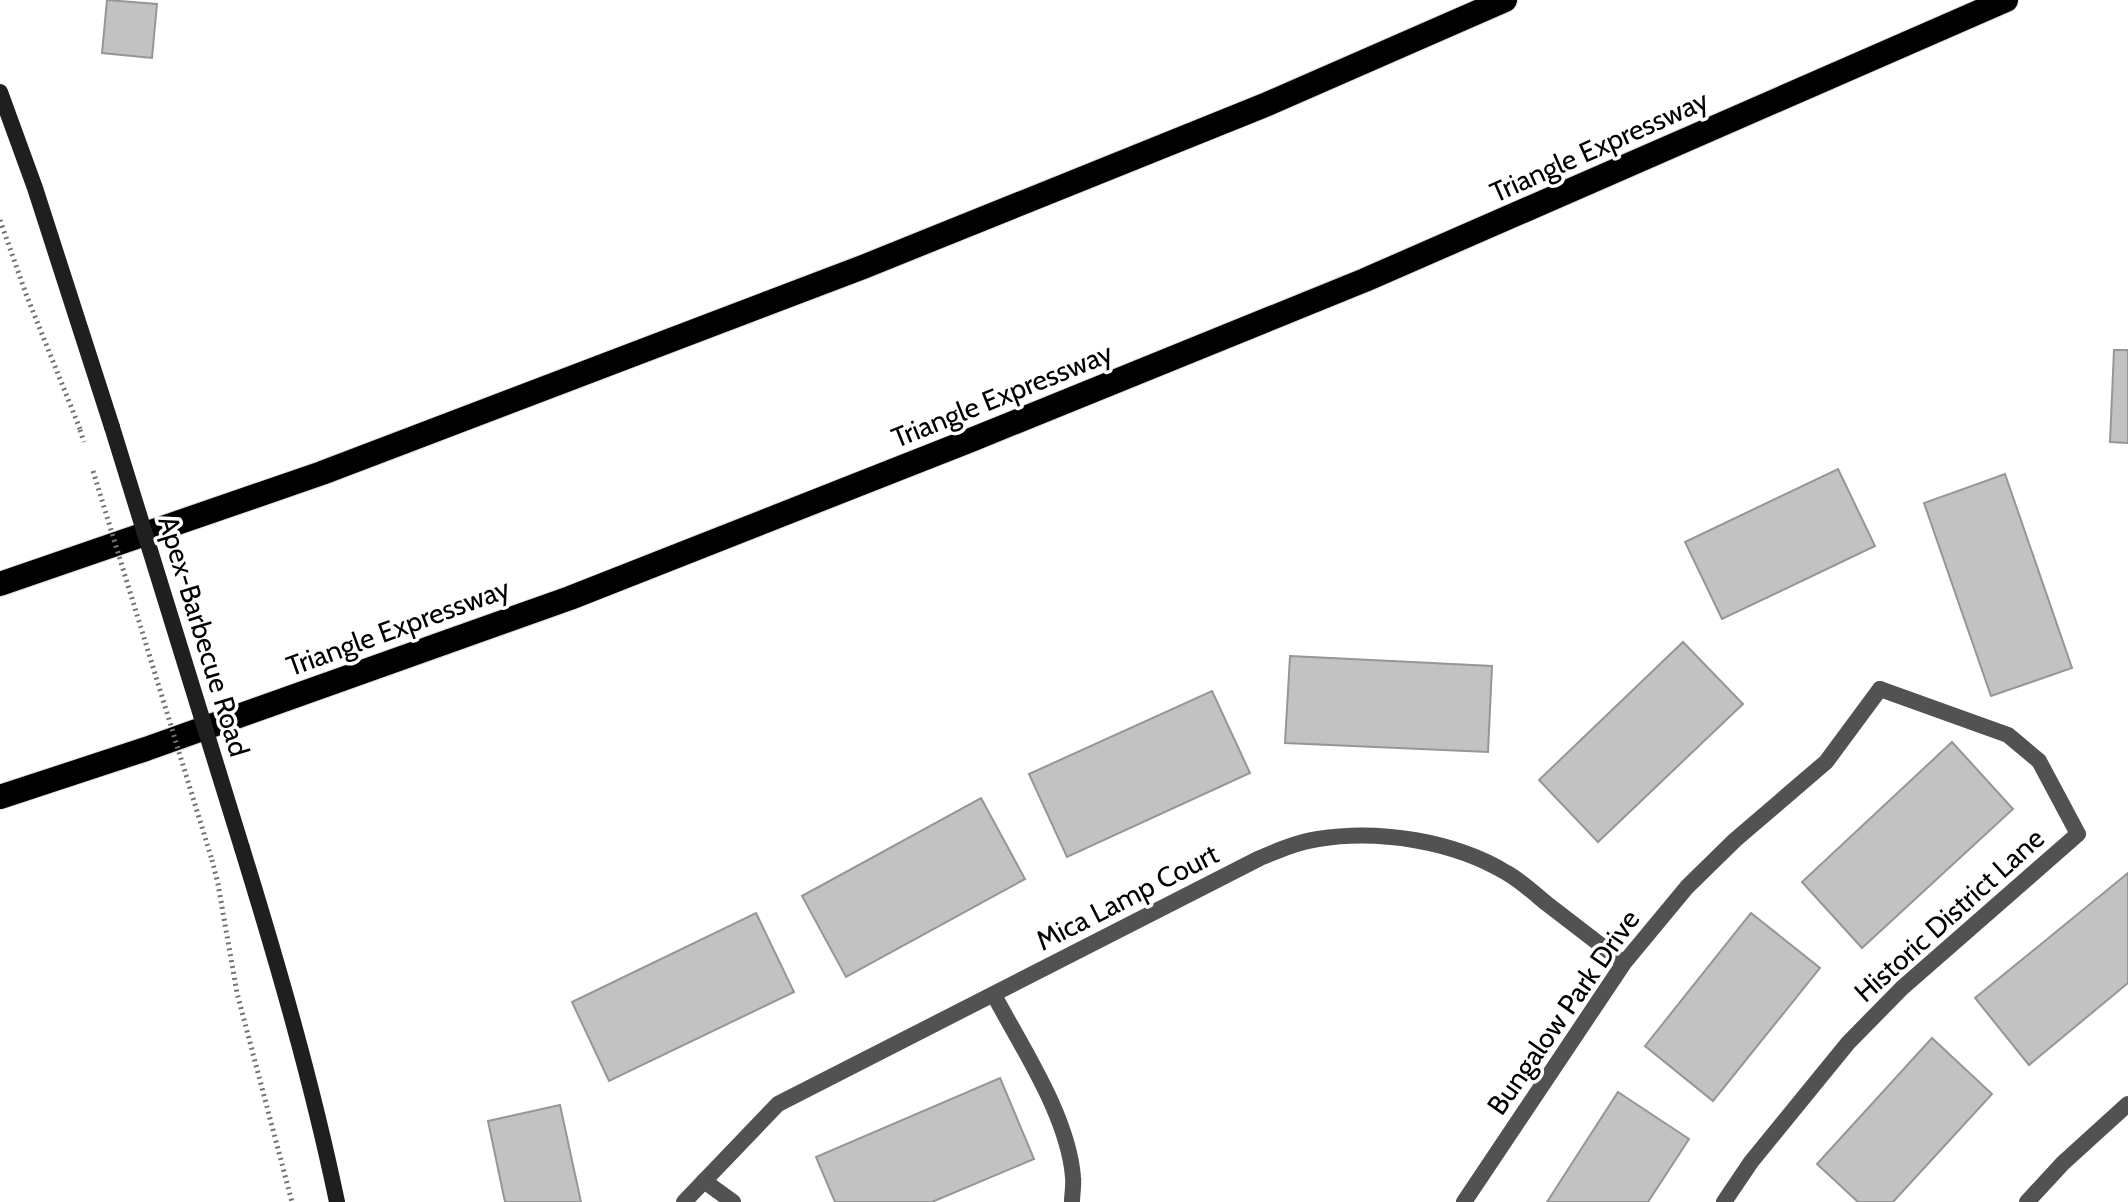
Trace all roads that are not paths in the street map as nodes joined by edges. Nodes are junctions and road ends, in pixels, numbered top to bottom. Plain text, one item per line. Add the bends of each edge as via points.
1 (1505, 0) edge
2 (2006, 0) edge
3 (0, 92) edge
4 (0, 584) edge
5 (1880, 689) joint
6 (0, 797) edge
7 (1624, 963) junction
8 (994, 995) junction
9 (2128, 1104) edge
10 (704, 1181) junction
11 (337, 1202) edge
12 (684, 1202) edge
13 (733, 1202) edge
14 (1072, 1202) edge
15 (1464, 1202) edge
16 (1724, 1202) edge
17 (2027, 1202) edge

1 - 4 highway via 1265,105 863,267 322,473
2 - 6 highway, Triangle Expressway via 1365,280 971,440 570,598
3 - 11 street, Apex-Barbecue Road, bridge via 112,427 282,978
5 - 7 street, Bungalow Park Drive via 1826,762 1687,887
5 - 16 street, Historic District Lane via 2008,735 2039,761 2078,834 1902,988 1848,1043
7 - 8 street, Mica Lamp Court via 1507,873 1484,862 1430,844 1350,835 1315,839 1260,858
7 - 15 street, Bungalow Park Drive
8 - 10 street, Mica Lamp Court via 778,1104
8 - 14 street via 1048,1096 1068,1148
9 - 17 street
10 - 12 street, Mica Lamp Court
10 - 13 street

